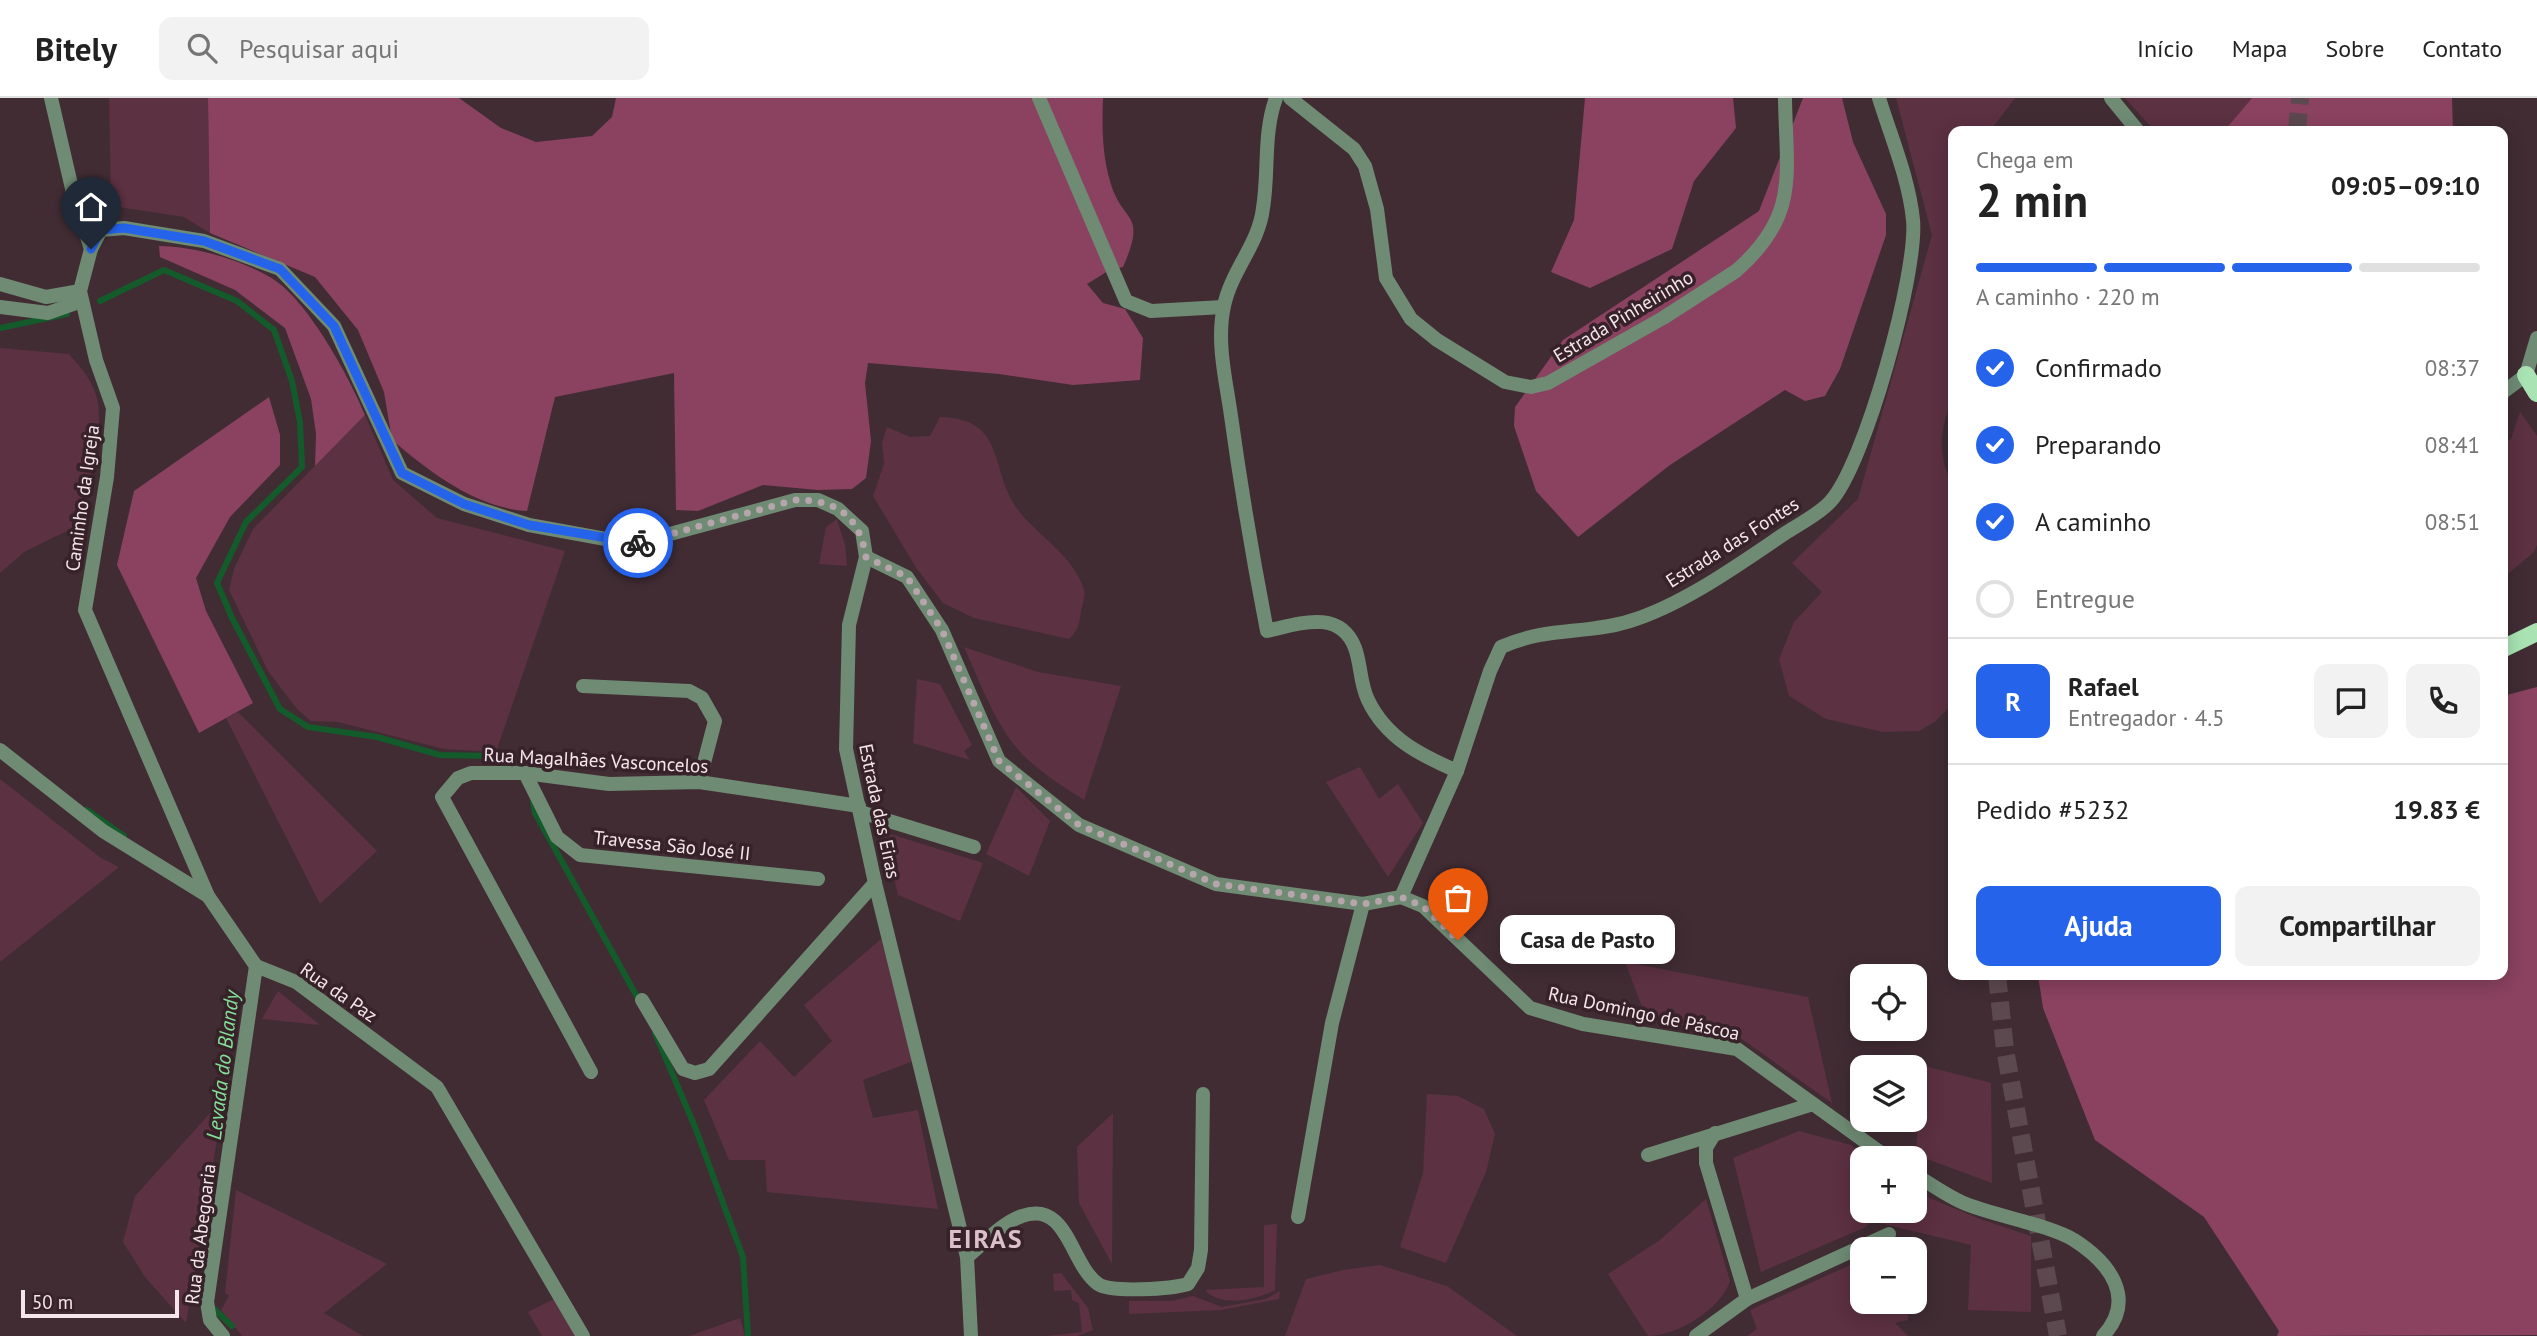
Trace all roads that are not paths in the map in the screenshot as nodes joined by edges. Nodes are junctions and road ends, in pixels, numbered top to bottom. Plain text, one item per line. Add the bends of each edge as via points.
1 (51, 98) edge
2 (1039, 98) edge
3 (1276, 98) edge
4 (1290, 98) edge
5 (1785, 98) edge
6 (1879, 98) edge
7 (2111, 98) edge
8 (2134, 126) edge
9 (91, 249) junction
10 (0, 284) edge
11 (81, 296) junction
12 (0, 307) edge
13 (1223, 307) junction
14 (2537, 338) edge
15 (2526, 375) junction
16 (2508, 388) edge
17 (2537, 393) edge
18 (866, 557) junction
19 (2537, 632) edge
20 (2508, 646) edge
21 (583, 686) dead end
22 (0, 750) edge
23 (1457, 771) junction
24 (525, 773) junction
25 (699, 782) junction
26 (859, 809) junction
27 (974, 847) dead end
28 (818, 879) dead end
29 (875, 883) junction
30 (208, 896) junction
31 (1401, 897) junction
32 (1363, 904) junction
33 (256, 966) junction
34 (642, 1000) dead end
35 (591, 1072) dead end
36 (1203, 1094) dead end
37 (1813, 1104) junction
38 (1714, 1133) junction
39 (1871, 1146) edge
40 (1648, 1155) dead end
41 (1927, 1182) edge
42 (1298, 1217) dead end
43 (1889, 1234) dead end
44 (967, 1257) junction
45 (1747, 1299) junction
46 (223, 1336) edge
47 (583, 1336) edge
48 (971, 1336) edge
49 (1696, 1336) edge
50 (2103, 1336) edge

1 - 9 street
2 - 13 street via 1126,301 1151,311
3 - 13 street via 1270,115 1263,211
4 - 5 street, Estrada Pinheirinho via 1354,149 1365,166 1377,209 1386,278 1411,319 1437,341 1505,382 1531,387 1548,383 1603,353 1736,271 1771,236 1783,203 1788,167
6 - 23 street, Estrada das Fontes via 1911,205 1914,246 1866,432 1842,487 1829,504 1739,564 1630,622 1528,635 1501,648
7 - 8 street
9 - 11 street, Caminho da Igreja
9 - 18 street via 101,230 124,228 204,241 280,269 334,326 402,473 464,504 529,525 633,544 795,500 818,500 838,509 862,531
10 - 11 street via 46,297
11 - 12 street via 48,313
11 - 30 street, Caminho da Igreja via 113,408 107,477 85,610
13 - 23 street via 1221,349 1267,631 1317,620 1342,628 1354,646 1367,699 1387,729 1415,753
14 - 15 street
15 - 16 street
15 - 17 main road
18 - 26 street, Estrada das Eiras via 849,625 845,690 846,749
18 - 32 street via 907,577 942,630 999,761 1079,825 1216,884
19 - 20 main road
21 - 25 street via 689,691 702,698 715,721
22 - 30 street via 103,831
23 - 31 street, Estrada das Fontes
24 - 25 street, Rua Magalhães Vasconcelos via 609,784
24 - 28 street, Travessa São José II via 557,837 580,855
24 - 35 street, Rua Magalhães Vasconcelos via 471,773 458,778 442,797
25 - 26 street, Rua Magalhães Vasconcelos
26 - 27 street, Rua Magalhães Vasconcelos
26 - 29 street, Estrada das Eiras
29 - 34 street via 709,1069 695,1073 683,1069
29 - 44 street, Estrada das Eiras
30 - 33 street
31 - 32 street
31 - 37 street, Rua Domingo de Páscoa via 1423,906 1530,1008 1583,1024 1737,1049
32 - 42 street via 1332,1023
33 - 46 street, Rua da Abegoaria via 207,1303 210,1320
33 - 47 street, Rua da Paz via 296,982 437,1087
36 - 44 street via 1201,1250 1198,1269 1188,1284 1100,1286 1055,1219 1045,1214 1018,1217
37 - 38 street
37 - 39 street, Rua Domingo de Páscoa
38 - 40 street
38 - 45 street via 1706,1148 1706,1163
41 - 50 street via 1964,1204 2073,1239 2104,1265 2115,1280 2120,1306 2115,1324
43 - 45 street
44 - 48 street, Estrada das Eiras
45 - 49 street

